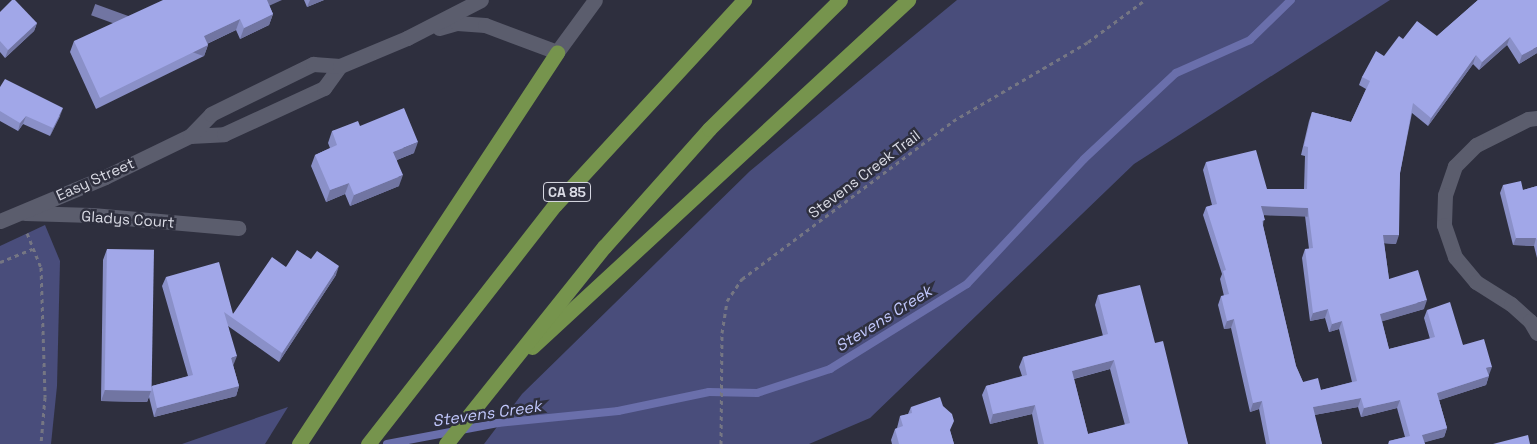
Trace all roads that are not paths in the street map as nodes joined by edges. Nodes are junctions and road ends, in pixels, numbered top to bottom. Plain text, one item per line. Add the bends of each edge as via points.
1 (481, 0) edge
2 (595, 0) edge
3 (744, 0) edge
4 (840, 0) edge
5 (908, 0) edge
6 (407, 38) junction
7 (557, 52) junction
8 (340, 66) junction
9 (1537, 118) edge
10 (190, 136) junction
11 (18, 213) junction
12 (0, 221) edge
13 (238, 228) dead end
14 (1537, 332) edge
15 (491, 385) junction
16 (299, 444) edge
17 (368, 444) edge
18 (446, 444) edge

1 - 6 street, Easy Street
2 - 7 street
3 - 17 highway, CA 85 via 555,205
4 - 15 highway via 709,129 604,247
5 - 15 highway
6 - 7 street, Easy Street via 457,23 484,25
6 - 8 street, Easy Street
7 - 16 highway
8 - 10 street, Easy Street via 313,64 211,114
8 - 10 street, Easy Street via 324,88 224,134
9 - 14 street via 1528,119 1476,145 1456,166 1445,194 1444,224 1460,263 1476,282 1512,304
10 - 11 street, Easy Street
11 - 12 street, Easy Street
11 - 13 street, Gladys Court via 92,215
15 - 18 highway

